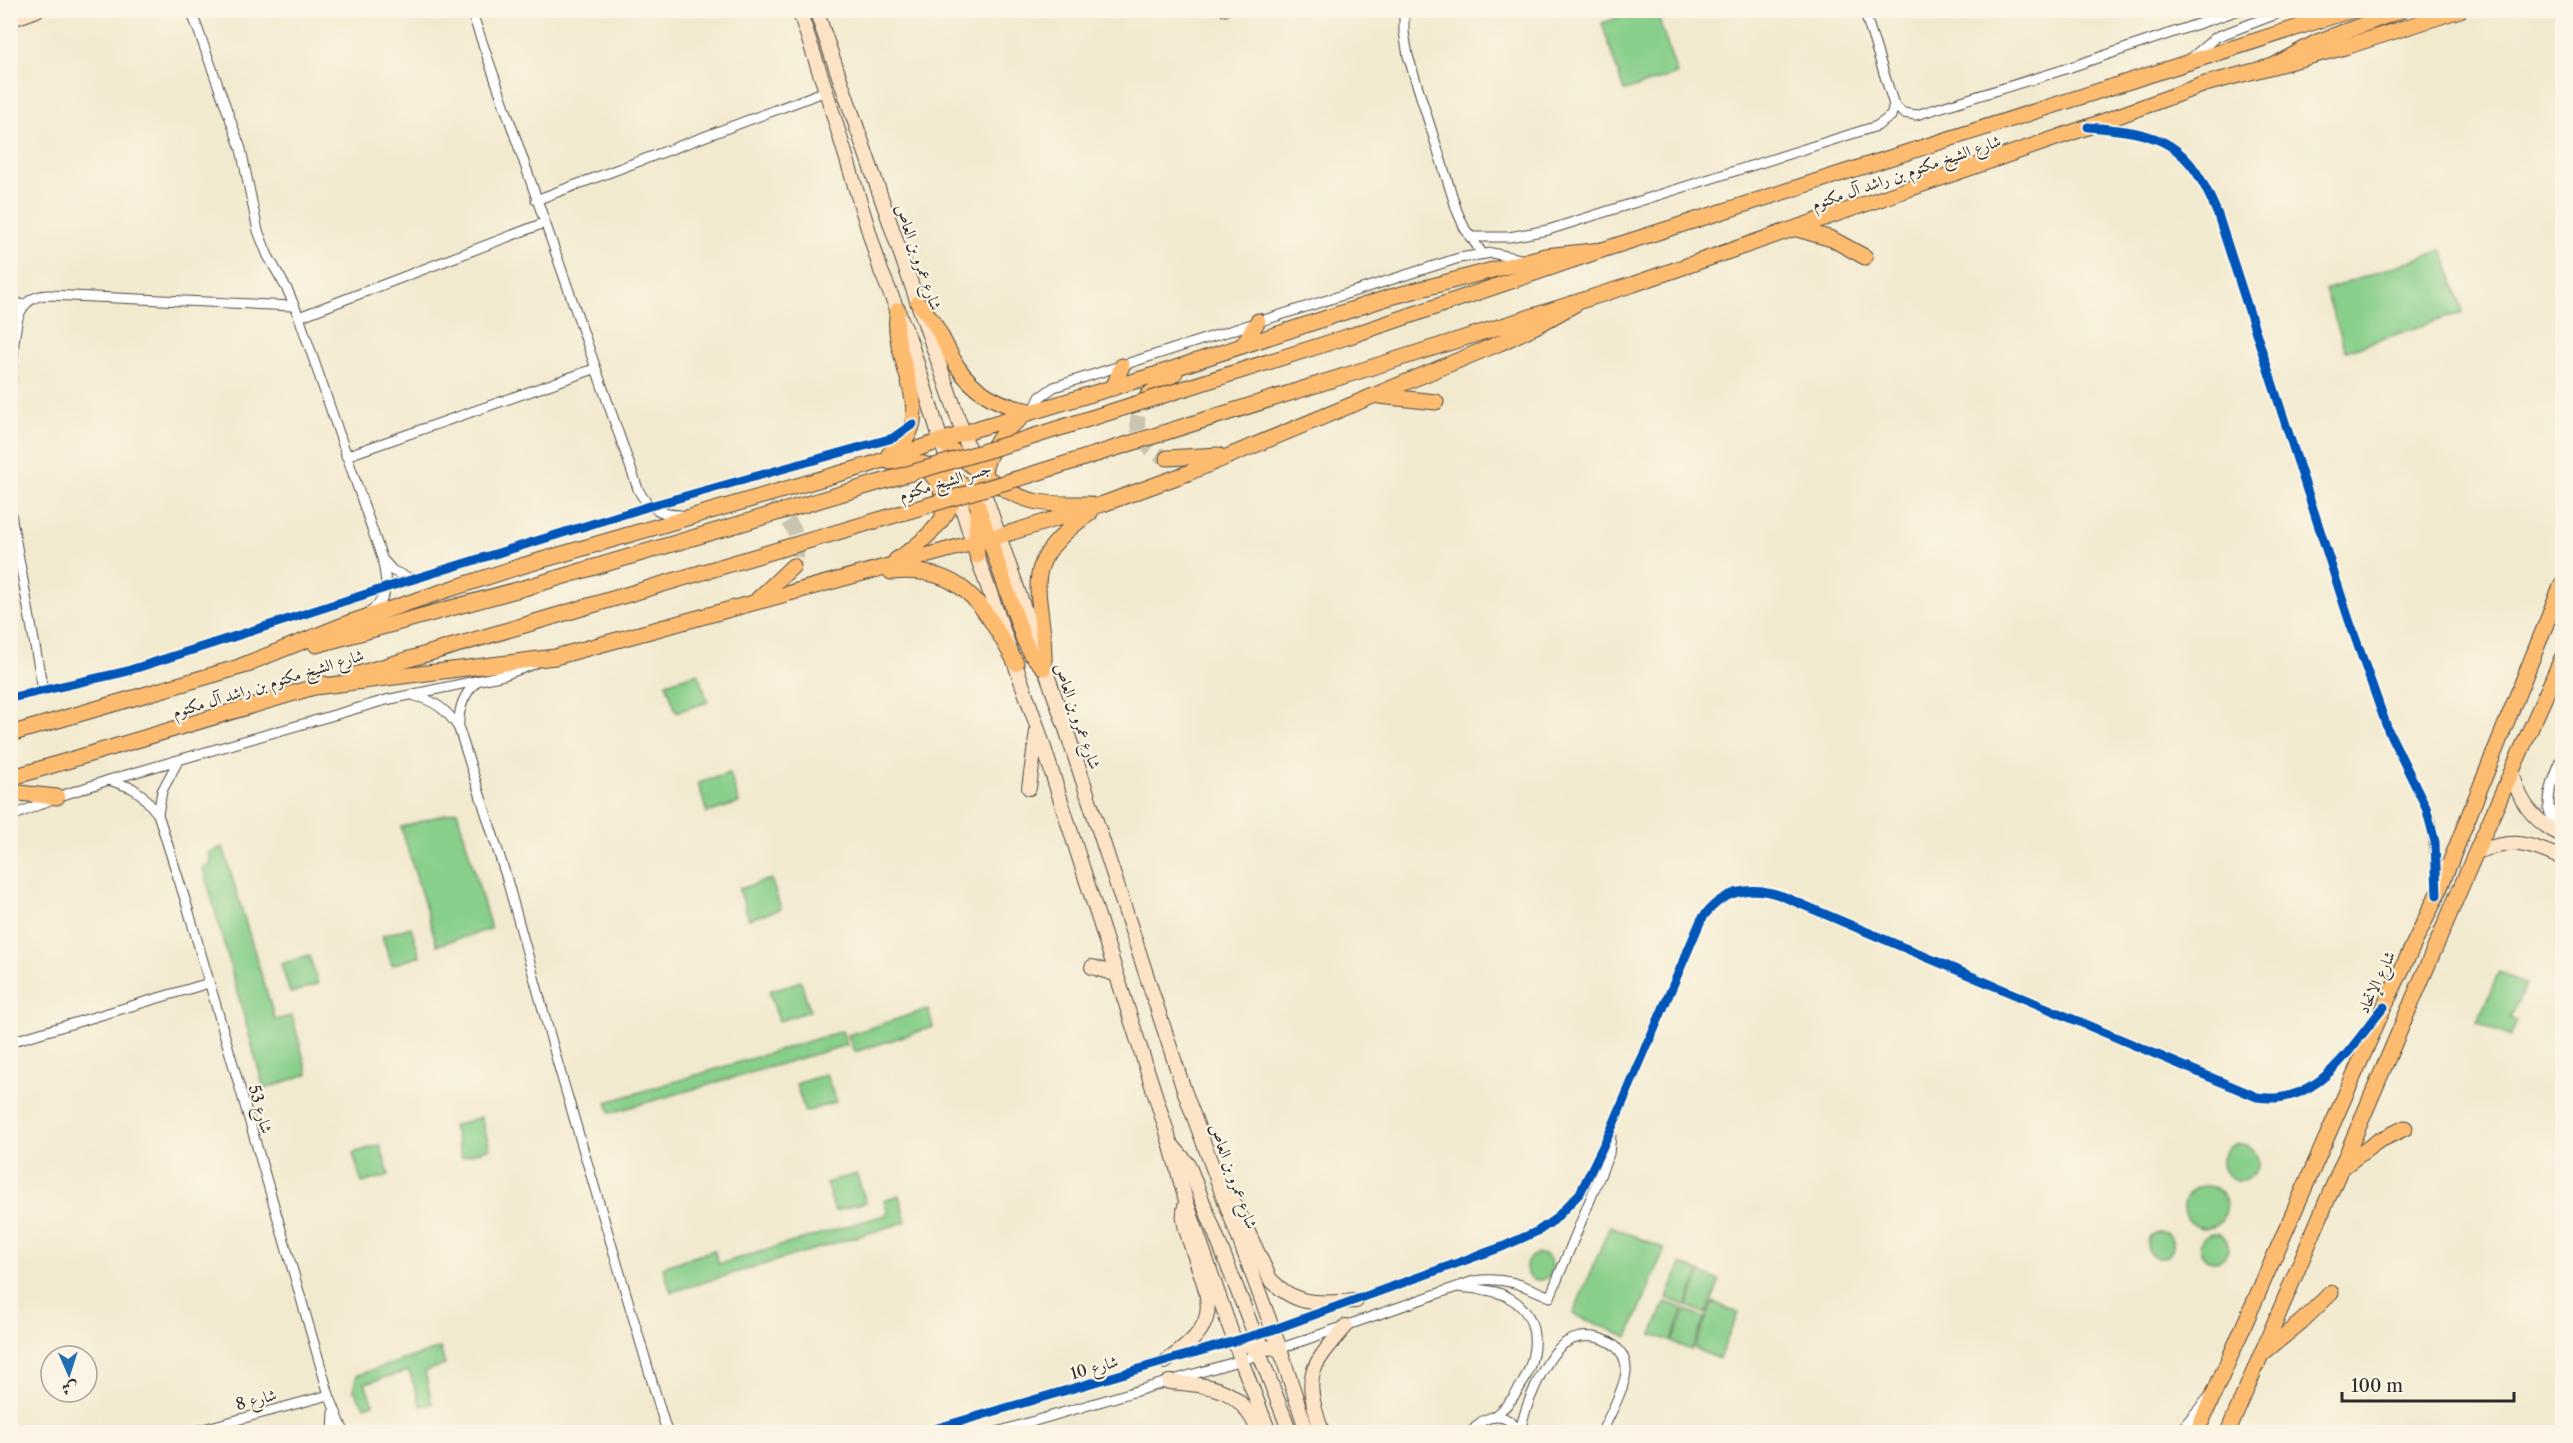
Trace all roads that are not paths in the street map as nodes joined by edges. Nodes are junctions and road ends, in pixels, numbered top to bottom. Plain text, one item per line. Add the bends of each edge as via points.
1 (37, 10) edge
2 (191, 10) edge
3 (471, 10) edge
4 (799, 10) edge
5 (816, 10) edge
6 (1404, 10) edge
7 (1864, 10) edge
8 (2239, 10) edge
9 (2287, 10) edge
10 (2352, 10) edge
11 (2402, 10) edge
12 (2460, 10) edge
13 (10, 20) edge
14 (2187, 61) junction
15 (2273, 66) junction
16 (826, 91) junction
17 (1894, 105) junction
18 (2088, 128) junction
19 (536, 200) junction
20 (544, 223) junction
21 (1797, 229) junction
22 (1470, 237) junction
23 (1602, 250) junction
24 (1482, 253) junction
25 (1865, 257) dead end
26 (1527, 261) junction
27 (10, 299) edge
28 (918, 303) junction
29 (1577, 303) junction
30 (24, 306) junction
31 (294, 306) junction
32 (898, 310) junction
33 (298, 317) junction
34 (1258, 321) junction
35 (1350, 336) joint
36 (1242, 346) junction
37 (1190, 363) junction
38 (1122, 366) junction
39 (594, 369) junction
40 (1363, 370) joint
41 (1113, 388) junction
42 (10, 392) edge
43 (1148, 395) tunnel mouth
44 (1377, 395) junction
45 (1436, 402) dead end
46 (1034, 412) junction
47 (913, 424) junction
48 (961, 434) junction
49 (940, 441) junction
50 (1243, 451) junction
51 (346, 456) junction
52 (1167, 458) tunnel mouth
53 (912, 462) junction
54 (869, 465) junction
55 (975, 470) junction
56 (957, 483) junction
57 (638, 489) junction
58 (738, 503) junction
59 (1103, 504) junction
60 (650, 506) junction
61 (978, 506) junction
62 (768, 508) tunnel mouth
63 (10, 509) edge
64 (628, 513) junction
65 (696, 515) junction
66 (938, 525) junction
67 (12, 530) edge
68 (983, 543) junction
69 (382, 558) junction
70 (793, 566) tunnel mouth
71 (886, 567) junction
72 (867, 573) junction
73 (417, 579) junction
74 (2562, 584) edge
75 (388, 587) junction
76 (524, 588) joint
77 (753, 603) junction
78 (351, 622) junction
79 (535, 622) joint
80 (555, 657) junction
81 (2562, 658) edge
82 (1016, 663) junction
83 (241, 666) junction
84 (1044, 668) junction
85 (476, 682) junction
86 (315, 687) junction
87 (43, 690) junction
88 (409, 695) junction
89 (10, 698) edge
90 (10, 724) edge
91 (45, 724) junction
92 (1037, 726) junction
93 (459, 729) junction
94 (10, 734) edge
95 (2562, 758) edge
96 (178, 760) junction
97 (2512, 774) junction
98 (10, 778) edge
99 (109, 780) junction
100 (1029, 788) dead end
101 (10, 792) edge
102 (57, 796) junction
103 (2548, 808) junction
104 (158, 814) junction
105 (10, 817) edge
106 (2562, 817) edge
107 (2558, 833) edge
108 (2476, 852) junction
109 (2562, 858) edge
110 (2438, 895) junction
111 (1092, 967) dead end
112 (1115, 974) junction
113 (209, 983) junction
114 (2384, 1007) junction
115 (10, 1042) edge
116 (2404, 1128) dead end
117 (1610, 1132) junction
118 (1170, 1144) junction
119 (2342, 1167) junction
120 (1221, 1188) junction
121 (1186, 1201) junction
122 (1456, 1287) junction
123 (2331, 1293) dead end
124 (1356, 1301) junction
125 (1346, 1326) junction
126 (1272, 1330) junction
127 (1255, 1335) junction
128 (1236, 1341) junction
129 (1280, 1349) junction
130 (2261, 1354) junction
131 (1260, 1355) junction
132 (1241, 1360) junction
133 (1165, 1362) junction
134 (1169, 1382) junction
135 (2214, 1392) junction
136 (329, 1395) junction
137 (334, 1412) junction
138 (1493, 1417) junction
139 (2231, 1429) edge
140 (192, 1432) edge
141 (333, 1432) edge
142 (344, 1432) edge
143 (667, 1432) edge
144 (924, 1432) edge
145 (997, 1432) edge
146 (1259, 1432) edge
147 (1269, 1432) edge
148 (1290, 1432) edge
149 (1307, 1432) edge
150 (1322, 1432) edge
151 (1472, 1432) edge
152 (1519, 1432) edge
153 (1602, 1432) edge
154 (2181, 1432) edge
155 (2197, 1432) edge

1 - 13 main road
2 - 31 street via 242,149 258,231
3 - 19 street
4 - 16 main road
5 - 28 main road, شارع عمرو بن العاص
6 - 22 street via 1408,56 1457,211
7 - 17 street
8 - 17 street via 1922,114 1910,115
9 - 14 street via 2216,37
10 - 14 main road, شارع الشيخ مكتوم بن راشد آل مكتوم
11 - 15 main road via 2317,42
12 - 15 main road, شارع الشيخ مكتوم بن راشد آل مكتوم
14 - 23 main road, شارع الشيخ مكتوم بن راشد آل مكتوم
15 - 18 main road, شارع الشيخ مكتوم بن راشد آل مكتوم via 2205,84
16 - 19 street
16 - 32 main road via 881,271
17 - 22 street via 1891,116 1877,126 1570,223 1529,234
18 - 21 main road, شارع الشيخ مكتوم بن راشد آل مكتوم
18 - 110 street via 2133,132 2167,144 2194,166 2208,191 2349,620 2388,730 2429,816
19 - 20 street
20 - 33 street
20 - 39 street
21 - 25 main road via 1832,239
21 - 29 main road, شارع الشيخ مكتوم بن راشد آل مكتوم
22 - 24 street
23 - 26 main road
23 - 35 main road, شارع الشيخ مكتوم بن راشد آل مكتوم
24 - 26 street
24 - 34 street
26 - 36 main road via 1395,296
27 - 30 street
28 - 46 main road via 935,323 957,366 978,389 1003,404
28 - 48 main road, شارع عمرو بن العاص
29 - 40 main road, شارع الشيخ مكتوم بن راشد آل مكتوم
29 - 44 main road via 1520,334
30 - 31 street via 36,297 49,295
30 - 42 street via 18,316
31 - 33 street
32 - 47 main road via 897,336 915,406
32 - 49 main road
33 - 51 street
34 - 36 main road
34 - 38 street
35 - 76 main road, جسر الشيخ مكتوم, bridge via 1022,440
36 - 37 main road
37 - 41 main road
37 - 43 main road
38 - 41 main road
38 - 46 street via 1048,390
39 - 51 street
39 - 57 street
40 - 79 main road, جسر الشيخ مكتوم, bridge via 1030,475
41 - 46 main road
44 - 45 main road
44 - 50 main road
46 - 48 main road
46 - 55 main road via 1018,420
47 - 54 main road via 900,446
47 - 60 street via 893,438
48 - 49 main road
48 - 55 main road
49 - 54 main road
49 - 55 main road
49 - 56 main road
50 - 52 main road
50 - 59 main road
51 - 69 street
53 - 54 main road
53 - 56 main road via 934,467
53 - 66 main road via 938,482 944,503
54 - 58 main road
55 - 56 main road
55 - 59 main road via 1007,491 1036,501
55 - 61 main road
55 - 68 main road
56 - 61 main road
56 - 66 main road
56 - 68 main road
57 - 60 street
57 - 64 street via 636,502
58 - 62 main road
58 - 65 main road
59 - 68 main road
59 - 84 main road via 1059,538 1040,568 1036,591
60 - 64 street
60 - 65 street via 666,514
61 - 68 main road
63 - 67 street
64 - 73 street
65 - 78 main road via 518,567
66 - 71 main road
67 - 87 street
68 - 71 main road
68 - 82 main road
68 - 84 main road via 1024,640
69 - 73 street via 400,576
69 - 75 street
70 - 77 main road
71 - 72 main road
72 - 77 main road
72 - 82 main road via 926,573 954,582 983,607
73 - 75 street
74 - 110 main road, شارع الإتحاد
75 - 78 street via 381,603
75 - 87 street via 124,672
76 - 83 main road, شارع الشيخ مكتوم بن راشد آل مكتوم
77 - 80 main road
78 - 83 main road
79 - 86 main road, شارع الشيخ مكتوم بن راشد آل مكتوم
80 - 85 street
80 - 86 main road
81 - 97 main road
82 - 92 main road
83 - 91 main road, شارع الشيخ مكتوم بن راشد آل مكتوم
84 - 120 main road, شارع عمرو بن العاص via 1155,1005
85 - 88 street
85 - 93 street via 464,698
86 - 98 main road, شارع الشيخ مكتوم بن راشد آل مكتوم
87 - 89 street
88 - 93 street via 433,702
88 - 96 street
90 - 91 main road
91 - 94 main road, شارع الشيخ مكتوم بن راشد آل مكتوم
92 - 100 main road
92 - 112 main road
93 - 143 street via 506,876
95 - 103 street
96 - 99 street
96 - 104 street via 162,791
97 - 107 main road via 2531,813
97 - 108 main road
99 - 102 street
99 - 104 street, شارع 53 via 137,792
101 - 102 main road
102 - 105 street
103 - 106 street
103 - 107 street
104 - 113 street, شارع 53
108 - 109 main road via 2518,843
108 - 119 main road
110 - 114 main road, شارع الإتحاد
111 - 112 main road
112 - 118 main road
113 - 115 street
113 - 136 street, شارع 53
114 - 117 street via 2315,1086 2287,1099 2257,1097 1782,896 1760,890 1737,892 1711,907 1701,920
114 - 135 main road, شارع الإتحاد
116 - 119 main road
117 - 122 street via 1609,1154 1550,1297 1500,1278
117 - 124 street, شارع 10 via 1580,1193 1568,1209 1538,1231
118 - 121 main road
118 - 127 main road via 1188,1164
119 - 130 main road
120 - 124 main road via 1237,1206 1270,1280 1280,1290 1298,1301
120 - 126 main road, شارع عمرو بن العاص
121 - 128 main road
121 - 133 main road via 1183,1220 1206,1297 1206,1322 1194,1340
122 - 125 street
122 - 138 street via 1507,1297 1518,1304 1532,1328 1535,1341 1530,1367 1510,1403
123 - 130 main road
124 - 126 street, شارع 10
125 - 129 street
125 - 150 main road via 1319,1358 1311,1378 1311,1400
126 - 127 street, شارع 10
126 - 129 main road, شارع عمرو بن العاص
127 - 128 street, شارع 10
127 - 129 main road via 1264,1347
128 - 131 main road
128 - 132 main road
128 - 133 street, شارع 10
129 - 131 street
129 - 149 main road, شارع عمرو بن العاص
130 - 139 main road
131 - 132 street
131 - 148 main road
132 - 134 street
132 - 147 main road
133 - 144 street, شارع 10
134 - 145 street
134 - 146 main road via 1226,1391 1246,1408
135 - 154 street, شارع الإتحاد
135 - 155 main road, شارع الإتحاد
136 - 137 street, شارع 53
136 - 140 street, شارع 8
137 - 141 street, شارع 53
137 - 142 street, شارع 53
138 - 151 street
138 - 152 street via 1509,1421
152 - 153 street via 1552,1356 1563,1344 1578,1337 1608,1340 1624,1360 1626,1373

